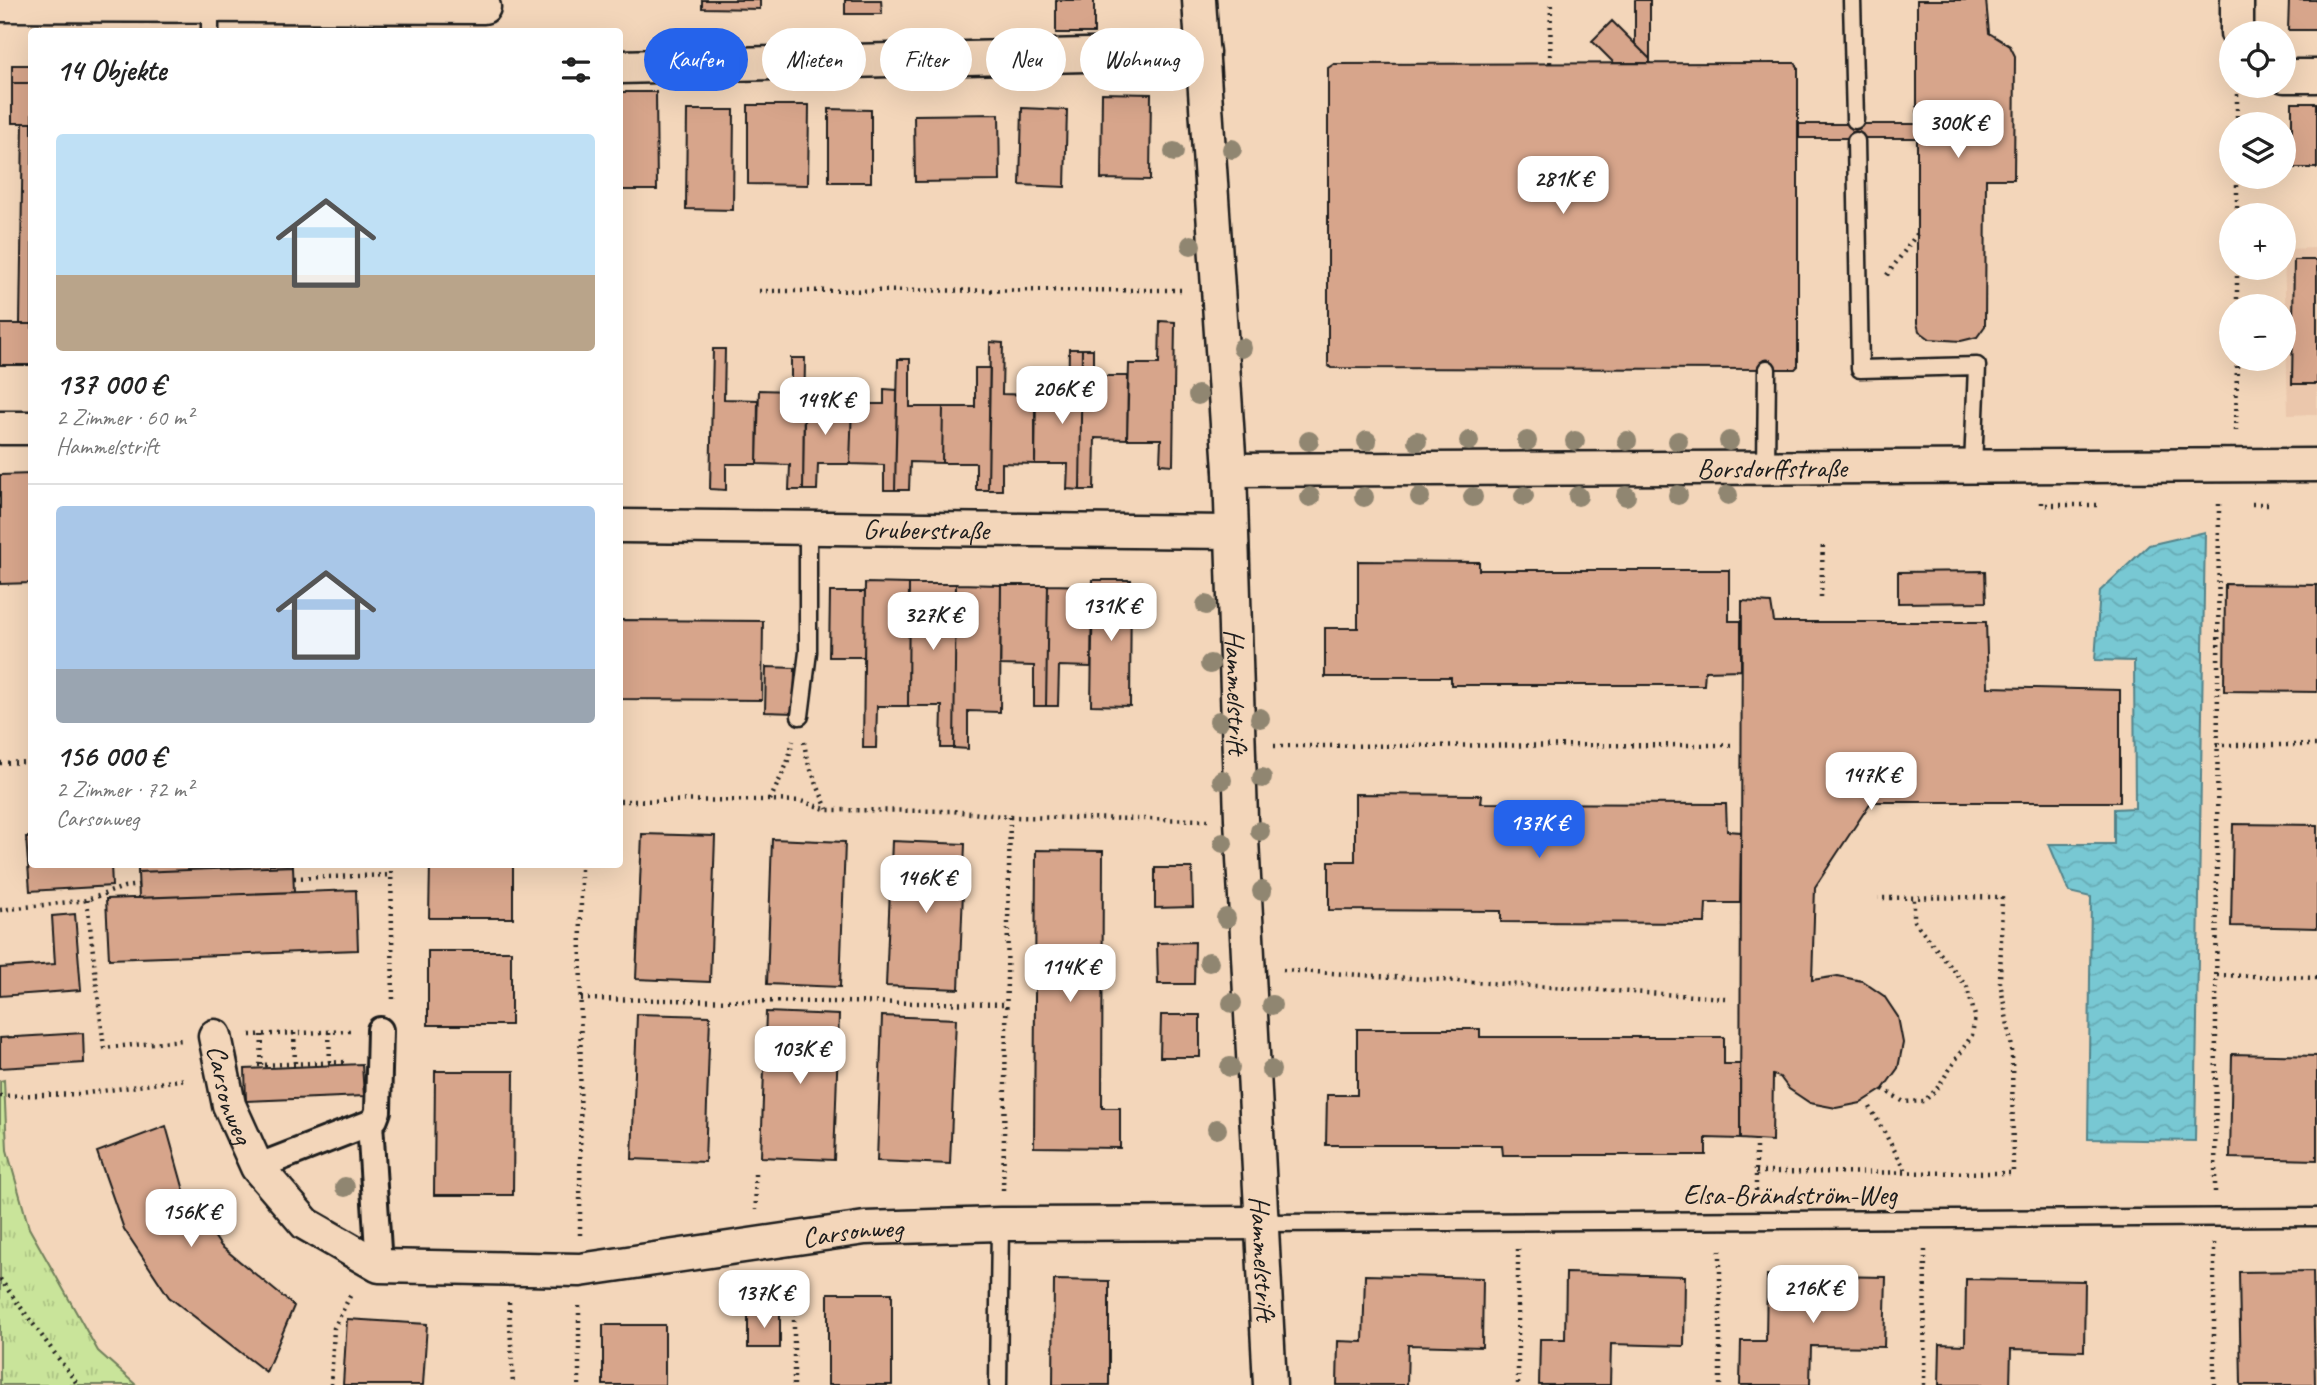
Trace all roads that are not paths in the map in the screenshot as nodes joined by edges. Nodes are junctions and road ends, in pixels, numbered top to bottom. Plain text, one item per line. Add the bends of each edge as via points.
1 (1199, 0) edge
2 (1852, 0) edge
3 (2237, 0) edge
4 (0, 5) edge
5 (484, 13) edge
6 (210, 19) edge
7 (2237, 21) edge
8 (1201, 28) edge
9 (1080, 55) edge
10 (623, 67) edge
11 (1204, 70) edge
12 (2296, 76) edge
13 (2317, 76) edge
14 (1855, 121) dead end
15 (1856, 141) dead end
16 (1767, 369) dead end
17 (0, 428) edge
18 (28, 428) edge
19 (2317, 465) edge
20 (1973, 467) junction
21 (1766, 469) junction
22 (1230, 470) junction
23 (623, 526) edge
24 (808, 526) junction
25 (1231, 532) junction
26 (800, 716) road end
27 (380, 1030) road end
28 (219, 1060) road end
29 (375, 1118) dead end
30 (257, 1167) junction
31 (2317, 1217) edge
32 (1264, 1223) junction
33 (1000, 1224) junction
34 (373, 1263) junction
35 (998, 1385) edge
36 (1270, 1385) edge

1 - 8 street, Hammelstrift
2 - 14 lane
3 - 7 street
4 - 6 street
5 - 6 street
9 - 10 street
11 - 22 street, Hammelstrift
12 - 13 street
15 - 20 lane via 1860,369 1977,366
16 - 21 lane
17 - 18 street
19 - 20 street, Borsdorffstraße
20 - 21 street, Borsdorffstraße
21 - 22 street, Borsdorffstraße
22 - 25 street, Hammelstrift
23 - 24 street, Gruberstraße
24 - 25 street, Gruberstraße
24 - 26 lane via 808,652
25 - 32 street, Hammelstrift via 1241,819
27 - 29 street
28 - 30 street, Carsonweg via 229,1105
30 - 34 street, Carsonweg via 306,1224
30 - 34 street via 370,1123
31 - 32 lane, Elsa-Brändström-Weg
32 - 33 street, Carsonweg
32 - 36 street, Hammelstrift
33 - 34 street, Carsonweg via 865,1228 580,1270
33 - 35 lane

